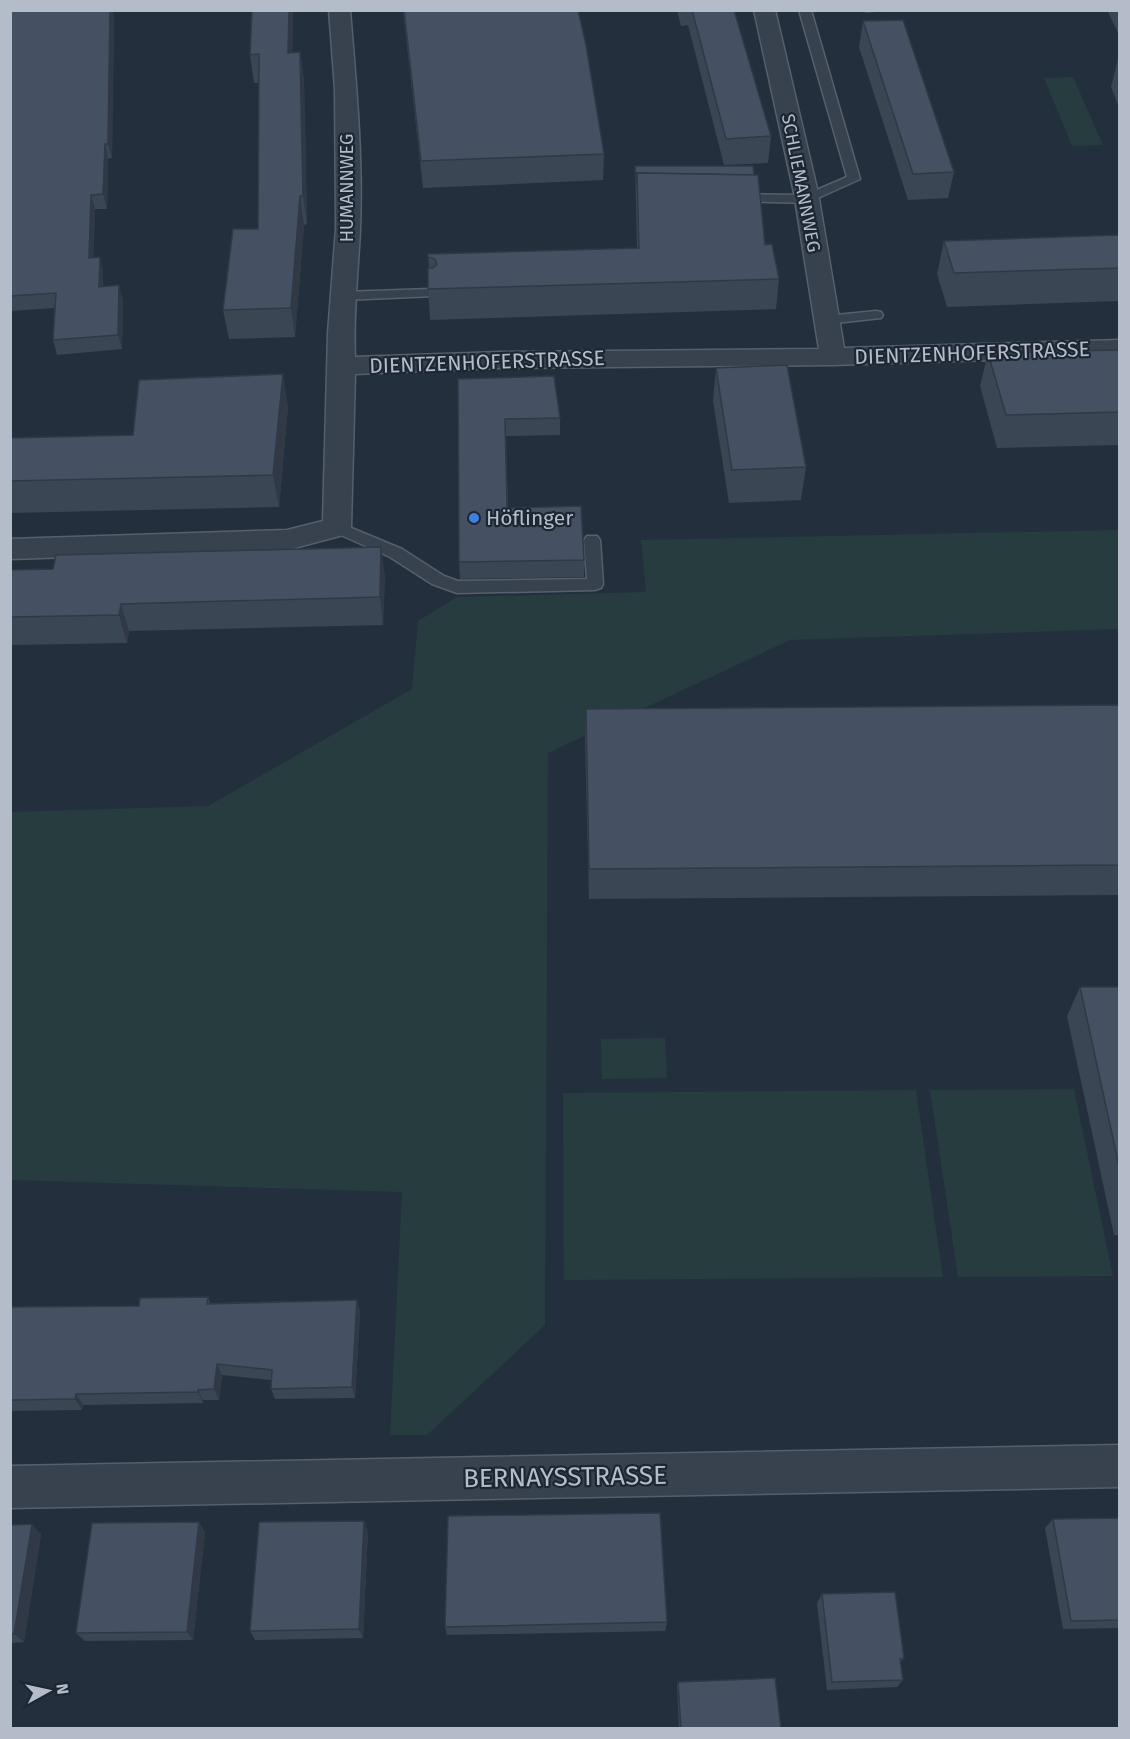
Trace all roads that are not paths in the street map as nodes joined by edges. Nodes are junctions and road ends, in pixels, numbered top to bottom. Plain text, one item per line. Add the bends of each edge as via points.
1 (339, 10) edge
2 (764, 10) edge
3 (805, 10) edge
4 (728, 198) edge
5 (807, 199) junction
6 (430, 293) edge
7 (344, 296) junction
8 (876, 315) dead end
9 (826, 320) junction
10 (1119, 348) edge
11 (833, 357) junction
12 (342, 366) junction
13 (337, 527) junction
14 (592, 540) dead end
15 (10, 549) edge
16 (1119, 1466) edge
17 (10, 1486) edge

1 - 7 street, HUMANNWEG via 348,158
2 - 5 street, SCHLIEMANNWEG
3 - 5 lane via 854,179
4 - 5 lane
5 - 9 street, SCHLIEMANNWEG
6 - 7 lane
7 - 12 street, HUMANNWEG
8 - 9 lane
9 - 11 street, SCHLIEMANNWEG
10 - 11 street, DIENTZENHOFERSTRASSE
11 - 12 street, DIENTZENHOFERSTRASSE via 501,360
12 - 13 street, DIENTZENHOFERSTRASSE
13 - 14 lane via 396,553 438,580 457,587 595,584
13 - 15 street via 287,540
16 - 17 street, BERNAYSSTRASSE

